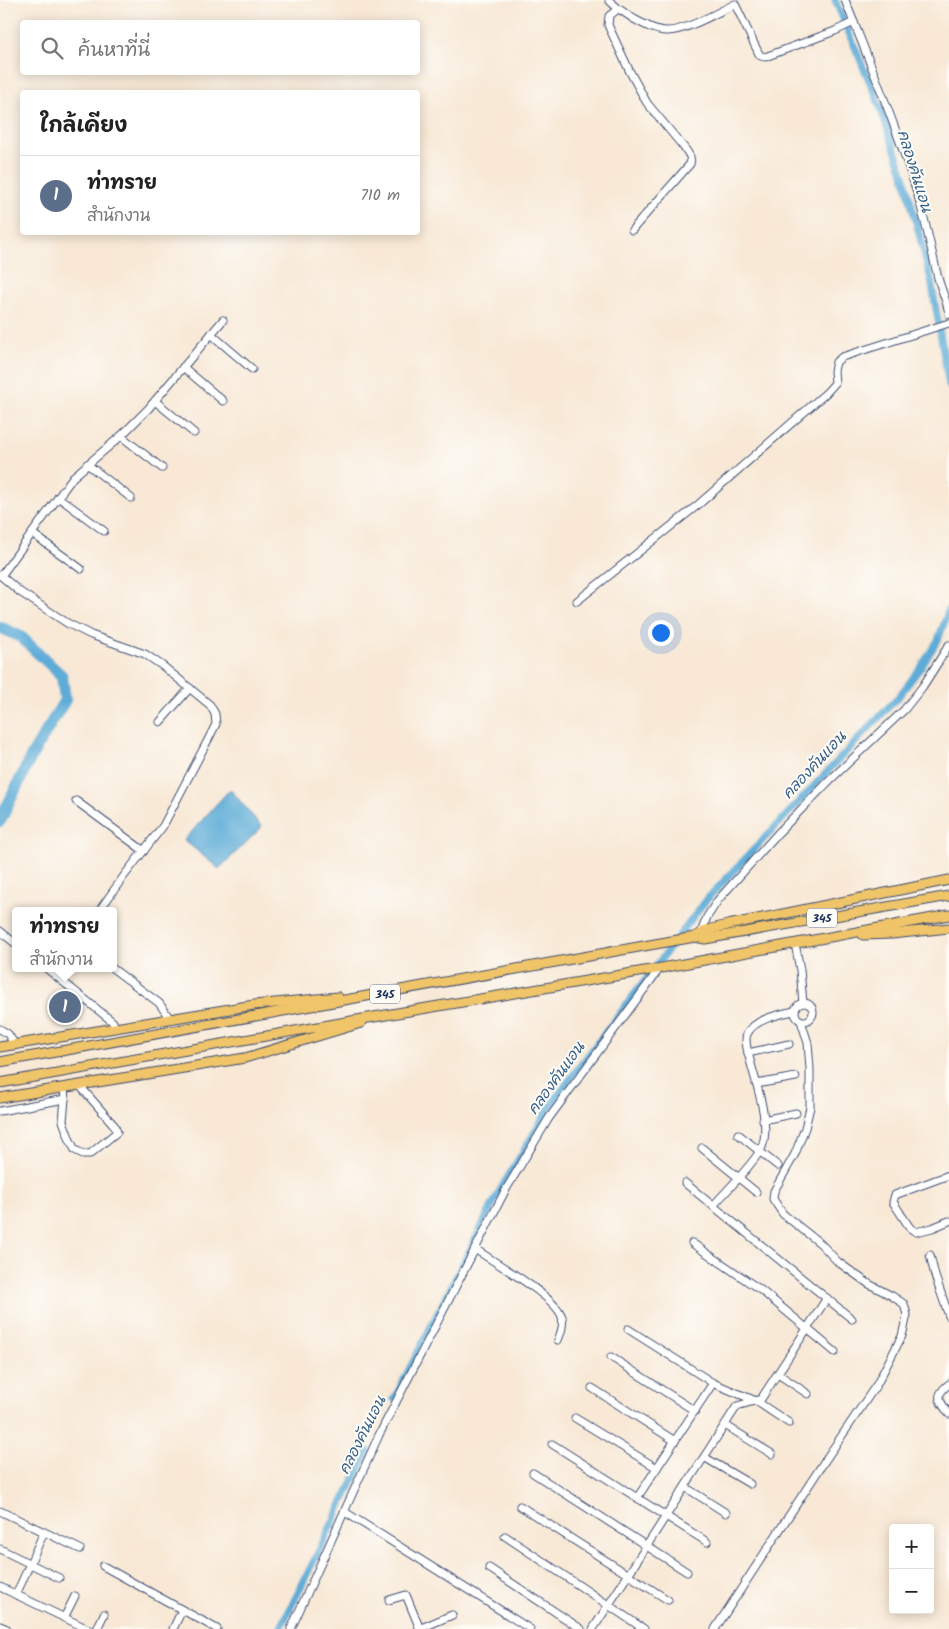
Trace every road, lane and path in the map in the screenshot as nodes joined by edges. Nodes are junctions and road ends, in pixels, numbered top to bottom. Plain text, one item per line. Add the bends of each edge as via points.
1 (609, 0) edge
2 (844, 0) edge
3 (734, 2) edge
4 (618, 9) junction
5 (851, 24) junction
6 (632, 230) dead end
7 (949, 314) edge
8 (223, 320) dead end
9 (949, 323) edge
10 (211, 334) junction
11 (183, 367) junction
12 (252, 370) dead end
13 (155, 401) junction
14 (223, 401) dead end
15 (194, 434) dead end
16 (121, 436) junction
17 (88, 464) junction
18 (162, 468) dead end
19 (58, 497) junction
20 (131, 498) dead end
21 (104, 531) dead end
22 (33, 534) junction
23 (81, 569) dead end
24 (1, 575) edge
25 (577, 601) dead end
26 (949, 645) edge
27 (190, 688) junction
28 (160, 722) dead end
29 (76, 801) dead end
30 (144, 851) junction
31 (949, 880) edge
32 (949, 896) edge
33 (101, 907) edge
34 (949, 915) edge
35 (949, 928) edge
36 (0, 931) edge
37 (840, 935) junction
38 (696, 937) junction
39 (12, 941) edge
40 (795, 943) junction
41 (658, 968) junction
42 (51, 972) edge
43 (117, 972) edge
44 (395, 992) junction
45 (803, 1003) junction
46 (235, 1008) junction
47 (794, 1011) junction
48 (374, 1016) junction
49 (170, 1020) junction
50 (238, 1020) junction
51 (801, 1021) junction
52 (115, 1028) junction
53 (0, 1029) edge
54 (225, 1044) junction
55 (789, 1044) dead end
56 (15, 1045) junction
57 (1, 1046) edge
58 (748, 1053) junction
59 (231, 1061) junction
60 (0, 1062) edge
61 (796, 1077) dead end
62 (0, 1083) edge
63 (756, 1084) junction
64 (80, 1086) junction
65 (64, 1088) junction
66 (0, 1098) edge
67 (65, 1099) junction
68 (0, 1111) edge
69 (796, 1113) dead end
70 (763, 1120) junction
71 (738, 1134) dead end
72 (702, 1148) dead end
73 (759, 1151) junction
74 (778, 1166) dead end
75 (949, 1175) edge
76 (738, 1178) junction
77 (685, 1184) dead end
78 (756, 1192) dead end
79 (713, 1206) junction
80 (949, 1221) edge
81 (692, 1243) dead end
82 (476, 1250) junction
83 (930, 1255) dead end
84 (827, 1298) junction
85 (949, 1316) edge
86 (852, 1319) dead end
87 (628, 1329) dead end
88 (807, 1329) junction
89 (558, 1340) dead end
90 (835, 1352) dead end
91 (611, 1357) dead end
92 (778, 1374) junction
93 (713, 1383) junction
94 (949, 1384) edge
95 (592, 1388) dead end
96 (808, 1394) dead end
97 (756, 1401) junction
98 (695, 1411) junction
99 (949, 1414) edge
100 (575, 1418) dead end
101 (789, 1423) dead end
102 (725, 1424) junction
103 (675, 1441) junction
104 (552, 1444) dead end
105 (772, 1454) dead end
106 (704, 1457) junction
107 (657, 1468) junction
108 (533, 1474) dead end
109 (750, 1484) dead end
110 (685, 1487) junction
111 (637, 1498) junction
112 (520, 1506) dead end
113 (0, 1511) edge
114 (345, 1512) junction
115 (726, 1513) dead end
116 (666, 1516) junction
117 (44, 1532) junction
118 (505, 1536) dead end
119 (708, 1542) dead end
120 (646, 1546) junction
121 (80, 1549) dead end
122 (0, 1550) edge
123 (30, 1564) junction
124 (103, 1566) dead end
125 (489, 1568) dead end
126 (687, 1572) dead end
127 (628, 1574) junction
128 (59, 1578) dead end
129 (0, 1587) edge
130 (16, 1594) junction
131 (75, 1596) dead end
132 (389, 1600) dead end
133 (668, 1600) dead end
134 (608, 1605) junction
135 (182, 1610) junction
136 (104, 1614) dead end
137 (452, 1616) dead end
138 (64, 1618) junction
139 (0, 1626) edge
140 (7, 1629) edge
141 (88, 1629) edge
142 (97, 1629) edge
143 (173, 1629) edge
144 (217, 1629) edge
145 (291, 1629) edge
146 (420, 1629) edge
147 (530, 1629) edge
148 (581, 1629) edge
149 (593, 1629) edge
150 (644, 1629) edge
151 (715, 1629) edge

1 - 4 street
2 - 5 street
3 - 4 street via 684,27 665,31 645,25
3 - 5 street via 761,56 765,57
4 - 6 street via 609,16 608,25 630,72 647,103 691,158 690,164
5 - 7 street via 888,110 910,172
8 - 10 street
9 - 25 street via 842,357 836,362 835,383 826,393 699,504
10 - 11 street
10 - 12 street
11 - 13 street
11 - 14 street
13 - 15 street
13 - 16 street
16 - 17 street
16 - 18 street
17 - 19 street
17 - 20 street
19 - 21 street
19 - 22 street
22 - 23 street
22 - 24 street
24 - 27 street via 20,592 67,623 145,654
26 - 38 street via 904,710 772,841 718,900
27 - 28 street
27 - 30 street via 210,705 216,724 163,826
29 - 30 street
30 - 33 street
31 - 38 main road, 345 via 728,925
32 - 38 main road, 345
34 - 37 main road, 345
35 - 37 main road, 345
36 - 39 street
37 - 40 main road, 345
38 - 44 main road, 345
40 - 41 main road, 345
40 - 45 street
41 - 48 main road, 345
41 - 82 street via 548,1118 505,1191
42 - 52 street via 113,1022
43 - 49 street via 159,1003
44 - 46 main road
44 - 50 main road, 345
45 - 47 street
45 - 51 street via 811,1006 813,1014 807,1021
46 - 49 main road
46 - 50 main road via 241,1013
47 - 51 street
47 - 58 street via 769,1017 753,1027 747,1035
48 - 54 main road, 345
48 - 59 main road via 357,1025
49 - 52 main road
50 - 60 main road, 345
51 - 151 street via 808,1043 810,1107 795,1154 774,1191 773,1199 783,1214 838,1262 904,1304 908,1315 902,1336 877,1384
52 - 56 main road
53 - 56 street
54 - 59 main road via 235,1052
54 - 62 main road, 345
55 - 58 street
56 - 57 main road
58 - 63 street
59 - 64 main road
61 - 63 street
63 - 70 street
64 - 65 main road
64 - 67 street via 117,1132 90,1154 75,1150 70,1140 63,1121
65 - 66 main road
65 - 67 street
67 - 68 street
69 - 70 street
70 - 73 street via 765,1128
71 - 73 street
72 - 76 street
73 - 74 street
73 - 76 street
75 - 80 street via 895,1195 893,1202 916,1232
76 - 78 street
76 - 79 street
77 - 79 street
79 - 84 street
81 - 88 street via 762,1291
82 - 89 street via 554,1305 563,1323
82 - 114 street via 379,1435
83 - 85 street
84 - 86 street
84 - 88 street
87 - 93 street
88 - 90 street
88 - 92 street
91 - 98 street
92 - 96 street
92 - 97 street via 761,1400
93 - 97 street
93 - 98 street
94 - 99 street via 940,1392 939,1399
95 - 103 street
97 - 101 street
97 - 102 street via 737,1406
98 - 103 street
100 - 107 street
102 - 105 street
102 - 106 street
103 - 107 street
104 - 111 street
106 - 109 street
106 - 110 street
107 - 111 street
108 - 120 street
110 - 115 street
110 - 116 street
111 - 116 street
112 - 127 street
113 - 117 street
114 - 145 street
114 - 147 street
116 - 119 street
116 - 120 street
117 - 121 street
117 - 123 street
118 - 134 street
120 - 126 street
120 - 127 street
122 - 123 street
123 - 128 street
123 - 130 street
124 - 135 street
125 - 148 street
127 - 133 street
127 - 134 street
129 - 130 street
130 - 138 street
131 - 138 street
132 - 146 street via 406,1595
134 - 149 street
134 - 150 street
135 - 143 street
135 - 144 street
136 - 142 street
137 - 146 street
138 - 141 street
139 - 140 street

